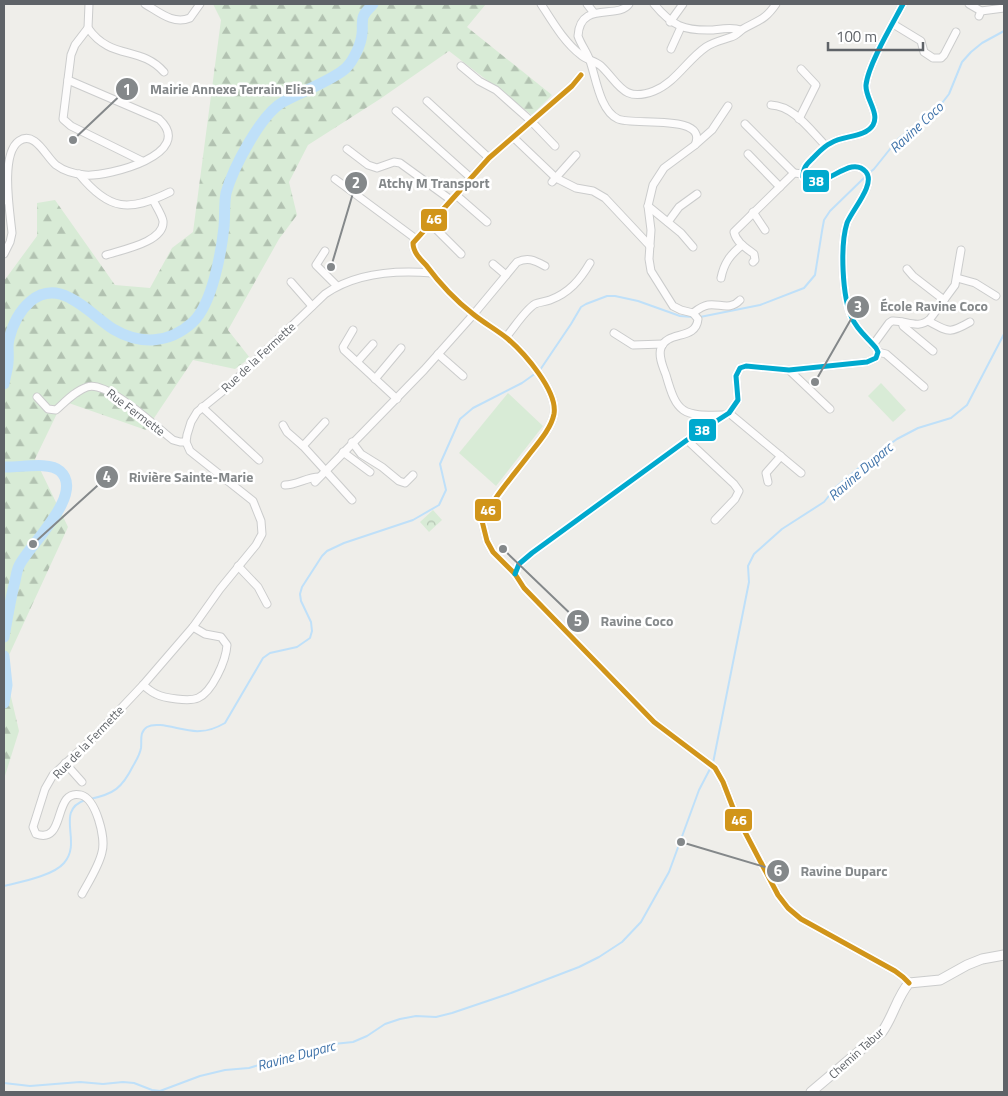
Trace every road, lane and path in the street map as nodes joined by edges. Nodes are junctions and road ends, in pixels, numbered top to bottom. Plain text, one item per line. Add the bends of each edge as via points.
1 (89, 4) edge
2 (145, 4) edge
3 (200, 4) edge
4 (541, 4) edge
5 (587, 4) edge
6 (629, 4) edge
7 (654, 4) edge
8 (683, 4) edge
9 (776, 4) edge
10 (903, 4) edge
11 (969, 4) edge
12 (1004, 8) edge
13 (594, 12) junction
14 (670, 22) junction
15 (893, 24) junction
16 (681, 27) junction
17 (88, 28) junction
18 (741, 30) junction
19 (956, 32) dead end
20 (670, 49) dead end
21 (590, 61) junction
22 (461, 66) dead end
23 (801, 69) dead end
24 (164, 72) dead end
25 (581, 75) dead end
26 (68, 80) junction
27 (427, 101) dead end
28 (770, 105) dead end
29 (728, 106) dead end
30 (396, 111) dead end
31 (799, 119) junction
32 (532, 121) junction
33 (745, 124) dead end
34 (514, 137) junction
35 (695, 145) junction
36 (555, 146) dead end
37 (826, 146) junction
38 (347, 149) dead end
39 (748, 154) dead end
40 (576, 155) dead end
41 (489, 158) junction
42 (142, 161) junction
43 (794, 173) junction
44 (79, 174) junction
45 (803, 174) junction
46 (471, 178) junction
47 (335, 179) dead end
48 (554, 180) junction
49 (780, 187) junction
50 (170, 192) dead end
51 (697, 194) dead end
52 (454, 197) junction
53 (4, 200) edge
54 (153, 200) junction
55 (648, 206) junction
56 (10, 209) junction
57 (753, 212) junction
58 (487, 222) dead end
59 (668, 222) junction
60 (430, 223) junction
61 (765, 230) dead end
62 (416, 239) junction
63 (742, 245) junction
64 (650, 246) junction
65 (693, 247) dead end
66 (961, 250) dead end
67 (325, 251) dead end
68 (4, 254) edge
69 (461, 254) dead end
70 (106, 255) dead end
71 (753, 262) dead end
72 (590, 263) dead end
73 (493, 264) dead end
74 (545, 266) dead end
75 (908, 269) dead end
76 (432, 273) junction
77 (506, 275) junction
78 (721, 278) dead end
79 (957, 278) junction
80 (292, 282) dead end
81 (336, 286) junction
82 (996, 296) dead end
83 (740, 300) dead end
84 (944, 300) junction
85 (312, 306) junction
86 (693, 313) junction
87 (473, 314) junction
88 (928, 321) junction
89 (902, 322) junction
90 (970, 322) dead end
91 (353, 330) dead end
92 (614, 333) dead end
93 (506, 337) junction
94 (373, 344) dead end
95 (663, 344) junction
96 (401, 348) dead end
97 (875, 348) junction
98 (934, 350) dead end
99 (438, 354) junction
100 (357, 362) junction
101 (789, 370) junction
102 (463, 376) dead end
103 (375, 379) junction
104 (924, 387) dead end
105 (37, 397) dead end
106 (397, 399) junction
107 (202, 407) junction
108 (830, 409) dead end
109 (726, 414) junction
110 (325, 422) dead end
111 (283, 425) dead end
112 (687, 440) junction
113 (186, 442) junction
114 (352, 442) junction
115 (303, 446) junction
116 (343, 452) junction
117 (781, 456) junction
118 (259, 460) dead end
119 (326, 470) junction
120 (370, 472) dead end
121 (802, 474) dead end
122 (414, 475) dead end
123 (768, 482) dead end
124 (285, 485) dead end
125 (352, 500) dead end
126 (715, 520) dead end
127 (238, 566) junction
128 (515, 574) junction
129 (268, 604) dead end
130 (193, 627) junction
131 (143, 685) junction
132 (65, 763) junction
133 (82, 782) dead end
134 (82, 894) dead end
135 (1004, 955) edge
136 (909, 983) junction
137 (811, 1092) edge

1 - 17 street
2 - 3 street via 177,21 190,18
4 - 21 street via 571,46
5 - 13 street
6 - 13 street via 620,10
7 - 14 street
8 - 14 street
9 - 18 street via 761,20
10 - 15 street
11 - 12 street via 980,14
13 - 21 street via 578,31
14 - 16 street
15 - 19 street via 918,38 924,52 936,59 944,55
15 - 37 street via 866,85 875,114 872,126 861,134
16 - 18 street
16 - 20 street
17 - 24 street via 102,44 147,58
17 - 26 street via 72,50
18 - 21 street via 732,37 706,46 672,80 645,94 625,92 602,68
21 - 35 street via 605,106 614,116 626,121 686,125 696,134
22 - 32 street
23 - 31 street via 816,85
25 - 32 street
26 - 42 street via 65,122
26 - 42 street via 163,123 168,132 164,148
27 - 41 street
28 - 31 street via 786,108
29 - 35 street via 712,130
30 - 46 street
31 - 37 street
32 - 34 street
32 - 36 street
33 - 43 street
34 - 41 street
34 - 48 street
35 - 55 street via 664,168 653,185
37 - 45 street via 805,165
38 - 52 street via 376,168 400,163
39 - 49 street
40 - 48 street
41 - 46 street
42 - 44 street via 97,175
43 - 45 street
43 - 49 street
44 - 54 street via 95,192 119,205 133,206
44 - 56 street via 57,166 32,140 19,140 12,148 8,163
45 - 97 street via 807,180 816,182 848,168 860,168 868,176 868,186 847,223 843,262 852,318
46 - 52 street
47 - 62 street
48 - 64 street via 602,195
49 - 57 street
50 - 54 street
51 - 59 street via 679,207
52 - 58 street
52 - 60 street
53 - 56 street
54 - 70 street via 163,220 157,236
55 - 59 street
55 - 64 street
56 - 68 street via 12,238
57 - 61 street
57 - 63 street via 734,232
59 - 65 street
60 - 62 street
60 - 69 street
62 - 76 street via 414,251
63 - 71 street via 754,254
63 - 78 street via 731,254
64 - 86 street via 651,271 670,302 678,309
66 - 79 street
67 - 81 street via 316,265
72 - 93 street via 574,285 552,300 531,307
73 - 77 street
74 - 77 street via 536,260 524,259 516,262
75 - 84 street
76 - 81 street, Rue de la Fermette via 394,272
76 - 87 street
77 - 87 street
79 - 82 street via 975,282
79 - 84 street
80 - 85 street
81 - 85 street, Rue de la Fermette
83 - 86 street via 730,306 710,304
84 - 88 street
85 - 107 street, Rue de la Fermette
86 - 95 street via 698,319 689,333
87 - 93 street
87 - 99 street
88 - 89 street via 918,325
88 - 90 street via 950,331
89 - 97 street via 889,323
89 - 98 street
91 - 100 street via 343,346
92 - 95 street via 633,345
93 - 128 street via 540,376 554,402 551,422 539,442 489,507 482,521 493,552
94 - 100 street
95 - 109 street via 661,360 678,407 692,414
96 - 103 street
97 - 101 street via 876,358 866,362
97 - 104 street
99 - 102 street
99 - 106 street
100 - 103 street
101 - 108 street
101 - 109 street via 740,368 736,376 738,400
103 - 106 street
105 - 113 street, Rue Fermette via 48,409 56,410 85,387 100,387 116,394 173,440
106 - 114 street
107 - 113 street, Rue de la Fermette via 191,422
107 - 118 street
109 - 112 street
109 - 117 street
110 - 115 street
111 - 115 street
112 - 126 street via 739,492
112 - 128 street via 519,564
113 - 127 street, Rue de la Fermette via 193,454 248,496 256,506 262,534
114 - 116 street
114 - 122 street via 361,454 399,481 405,483
115 - 119 street
116 - 119 street
116 - 120 street
117 - 121 street
117 - 123 street via 766,473
119 - 124 street via 317,479
119 - 125 street
127 - 129 street via 258,587
127 - 130 street, Rue de la Fermette
128 - 136 street via 524,588 654,722 715,768 756,854 788,908 895,971
130 - 131 street, Rue de la Fermette
130 - 131 street via 220,637 227,646 223,663 206,691 197,699 186,700 155,694
131 - 132 street, Rue de la Fermette
132 - 133 street
132 - 134 street, Rue de la Fermette via 45,789 34,831 40,836 51,832 56,827 62,807 74,794 88,799 93,805 103,845
135 - 136 street via 982,959 940,980
136 - 137 street, Chemin Tabur via 882,1032

